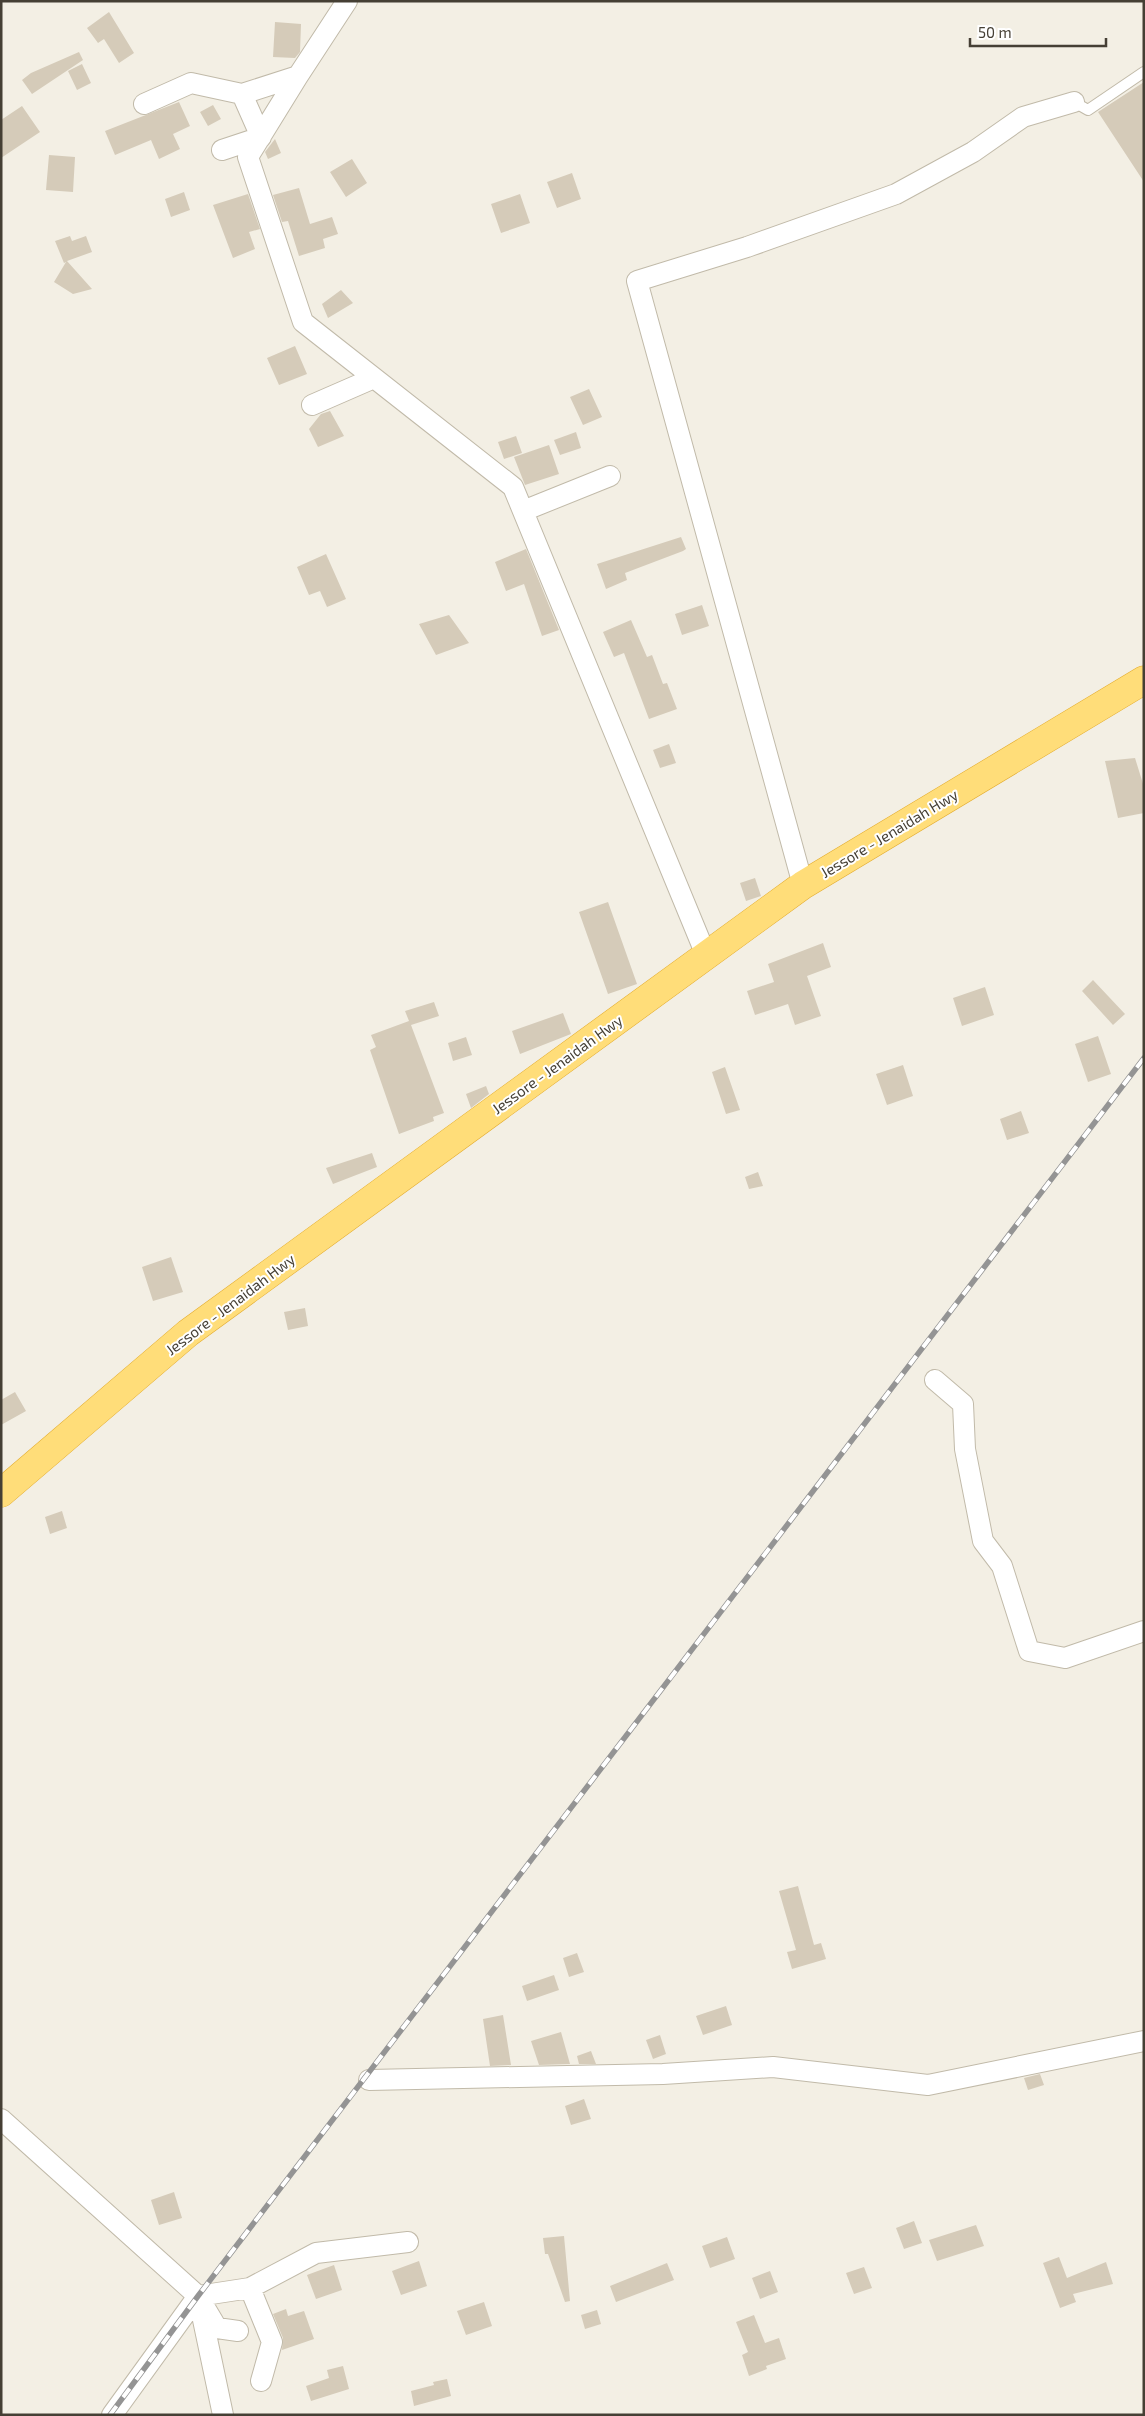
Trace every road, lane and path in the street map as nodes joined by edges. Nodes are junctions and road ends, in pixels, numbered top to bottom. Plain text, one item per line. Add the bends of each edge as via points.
1 (347, 1) edge
2 (1144, 72) edge
3 (298, 76) junction
4 (242, 94) junction
5 (1074, 102) joint
6 (144, 104) dead end
7 (261, 137) junction
8 (222, 150) dead end
9 (374, 378) junction
10 (312, 404) dead end
11 (610, 476) dead end
12 (522, 511) junction
13 (1144, 680) edge
14 (803, 885) junction
15 (706, 955) junction
16 (935, 1380) dead end
17 (1, 1492) edge
18 (1144, 1631) edge
19 (1144, 2041) edge
20 (369, 2080) dead end
21 (1, 2118) edge
22 (408, 2242) dead end
23 (250, 2288) junction
24 (198, 2296) junction
25 (238, 2332) dead end
26 (261, 2381) dead end
27 (112, 2415) edge
28 (223, 2415) edge

1 - 3 street
2 - 5 lane via 1088,110
3 - 4 street
3 - 7 street
4 - 6 street via 191,83
4 - 7 street
5 - 14 street via 1023,117 973,152 896,194 747,247 637,281
7 - 8 street
7 - 9 street via 248,157 303,322
9 - 10 street
9 - 12 street via 513,486
11 - 12 street
12 - 15 street
13 - 14 highway, Jessore - Jenaidah Hwy
14 - 15 highway, Jessore - Jenaidah Hwy
15 - 17 highway, Jessore - Jenaidah Hwy via 188,1333
16 - 18 street via 962,1404 965,1449 983,1541 1002,1566 1029,1651 1065,1658
19 - 20 street via 928,2085 773,2067 663,2074
21 - 24 street
22 - 23 street via 316,2253
23 - 24 street
23 - 26 street via 272,2342
24 - 25 street via 217,2328
24 - 27 street
24 - 28 street

